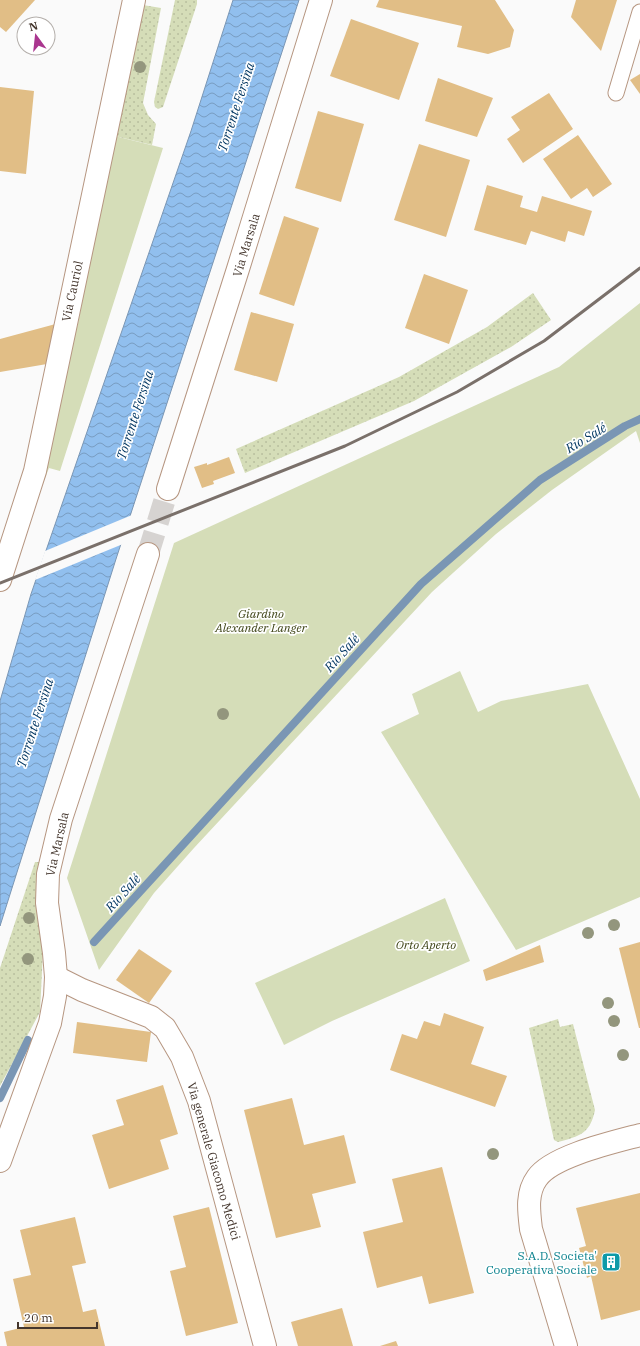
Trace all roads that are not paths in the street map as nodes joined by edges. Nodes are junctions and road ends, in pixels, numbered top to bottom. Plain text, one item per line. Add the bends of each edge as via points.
1 (134, 0) edge
2 (321, 0) edge
3 (640, 12) edge
4 (616, 92) dead end
5 (168, 489) tunnel mouth
6 (5, 552) edge
7 (148, 554) tunnel mouth
8 (0, 580) edge
9 (56, 977) junction
10 (640, 1135) edge
11 (0, 1161) edge
12 (265, 1346) edge
13 (566, 1346) edge

1 - 6 street, Via Cauriol via 35,471
2 - 5 street, Via Marsala
3 - 4 lane
6 - 8 street, Via Cauriol
7 - 9 street, Via Marsala via 61,819 48,874 47,903
9 - 11 street, Via Marsala via 50,1023
9 - 12 street, Via generale Giacomo Medici via 151,1017 165,1028 182,1057 199,1101
10 - 13 street via 565,1158 550,1166 537,1178 530,1194 528,1210 531,1229

